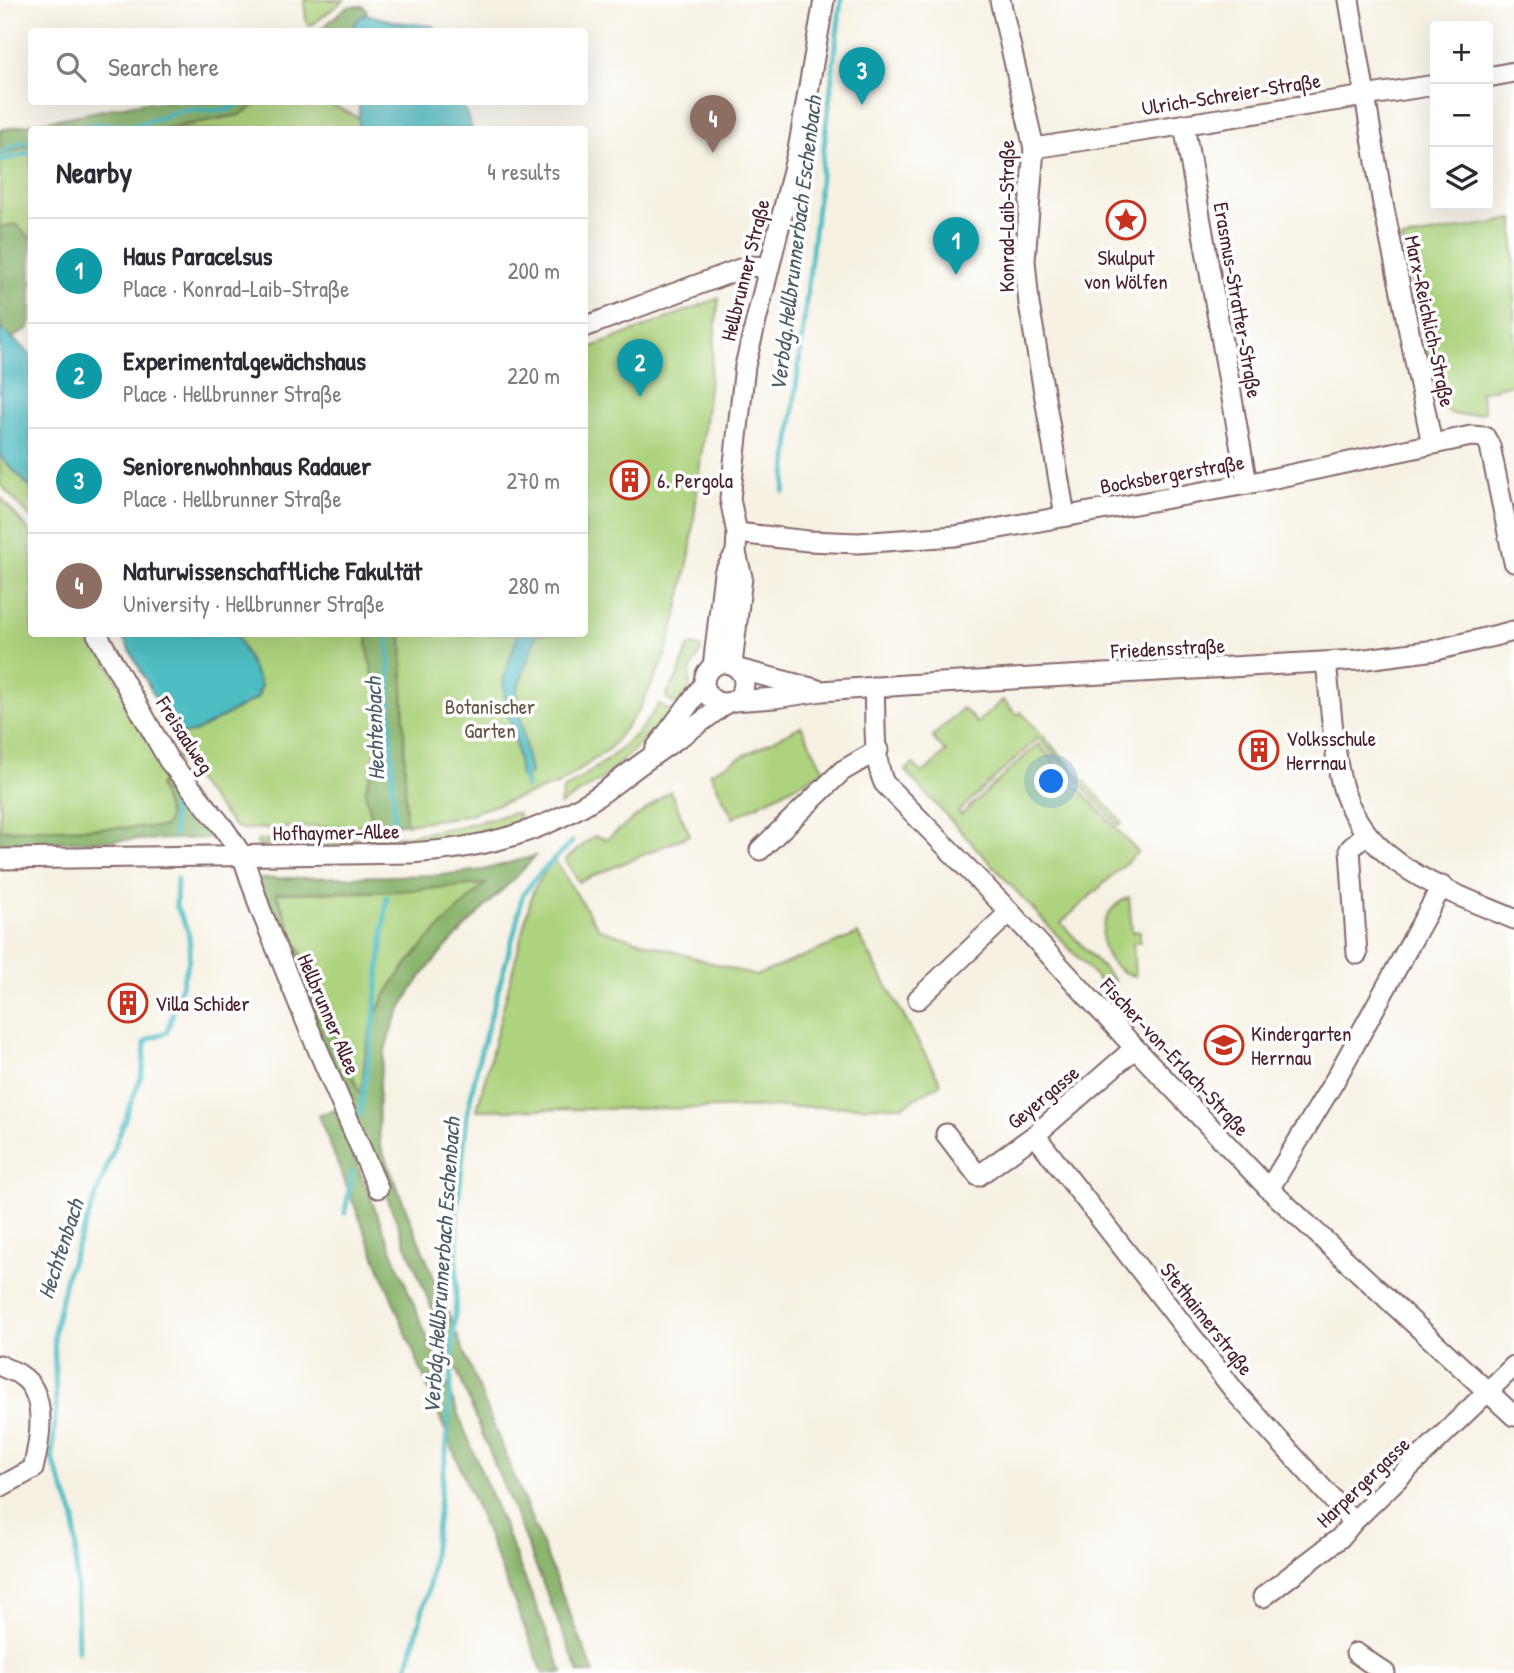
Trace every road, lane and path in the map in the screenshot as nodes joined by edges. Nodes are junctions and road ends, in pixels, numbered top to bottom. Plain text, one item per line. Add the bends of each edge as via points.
1 (824, 0) edge
2 (1000, 0) edge
3 (1349, 0) edge
4 (1514, 72) edge
5 (1493, 76) edge
6 (1430, 86) edge
7 (1365, 96) junction
8 (1184, 125) junction
9 (1034, 148) junction
10 (769, 267) junction
11 (588, 326) edge
12 (1432, 444) junction
13 (1248, 484) junction
14 (1065, 516) junction
15 (737, 543) junction
16 (1514, 562) edge
17 (1514, 631) edge
18 (99, 637) edge
19 (1326, 663) junction
20 (722, 671) junction
21 (874, 687) junction
22 (822, 691) junction
23 (729, 702) junction
24 (878, 750) junction
25 (649, 758) junction
26 (1365, 834) junction
27 (760, 850) dead end
28 (243, 857) junction
29 (0, 859) edge
30 (1441, 886) junction
31 (1010, 912) junction
32 (1514, 919) edge
33 (1357, 954) dead end
34 (918, 999) dead end
35 (1135, 1048) junction
36 (946, 1134) dead end
37 (1035, 1135) junction
38 (378, 1188) dead end
39 (1269, 1189) junction
40 (0, 1365) edge
41 (1514, 1366) edge
42 (1489, 1393) junction
43 (1514, 1416) edge
44 (0, 1487) edge
45 (1353, 1522) junction
46 (1263, 1597) dead end
47 (1356, 1653) dead end
48 (1385, 1673) edge

1 - 10 street, Hellbrunner Straße via 798,150
2 - 9 street, Konrad-Laib-Straße
3 - 7 street, Marx-Reichlich-Straße
4 - 5 street
6 - 7 street, Ulrich-Schreier-Straße
7 - 8 street, Ulrich-Schreier-Straße
7 - 12 street, Marx-Reichlich-Straße
8 - 9 street, Ulrich-Schreier-Straße
8 - 13 street, Erasmus-Stratter-Straße
9 - 14 street, Konrad-Laib-Straße via 1025,260
10 - 11 street via 748,266
10 - 15 street, Hellbrunner Straße via 745,366 730,499
12 - 13 street, Bocksbergerstraße
12 - 16 street, Bocksbergerstraße via 1485,437
13 - 14 street, Bocksbergerstraße
14 - 15 street, Bocksbergerstraße via 955,536 881,543
15 - 20 street via 724,573
17 - 19 street, Friedensstraße via 1436,650
18 - 28 street, Freisaalweg via 169,761
19 - 21 street, Friedensstraße
19 - 26 street via 1340,780
20 - 22 street, Friedensstraße
20 - 23 street via 708,696
20 - 23 street via 742,674 744,686 738,698
20 - 25 street, Hofhaymer-Allee
21 - 22 street, Friedensstraße
21 - 24 street, Fischer-von-Erlach-Straße
22 - 23 street, Friedensstraße
23 - 25 street, Hofhaymer-Allee
24 - 27 street via 842,771
24 - 31 street, Fischer-von-Erlach-Straße via 884,783
25 - 28 street, Hofhaymer-Allee via 575,810 492,843 435,852
26 - 30 street via 1393,861
26 - 33 street via 1350,849
28 - 29 street, Hofhaymer-Allee
28 - 38 street, Hellbrunner Allee via 310,1031
30 - 32 street
30 - 39 street via 1335,1080
31 - 34 street
31 - 35 street, Fischer-von-Erlach-Straße
35 - 37 street, Geyergasse
35 - 39 street, Fischer-von-Erlach-Straße
36 - 37 street, Geyergasse via 978,1176
37 - 45 street, Stethaimerstraße via 1236,1393
39 - 42 street, Fischer-von-Erlach-Straße
40 - 44 street via 21,1375 33,1388 39,1416 33,1469
41 - 42 street, Harpergergasse
42 - 43 street, Fischer-von-Erlach-Straße
42 - 45 street, Harpergergasse
45 - 46 street, Harpergergasse via 1340,1538
47 - 48 street

